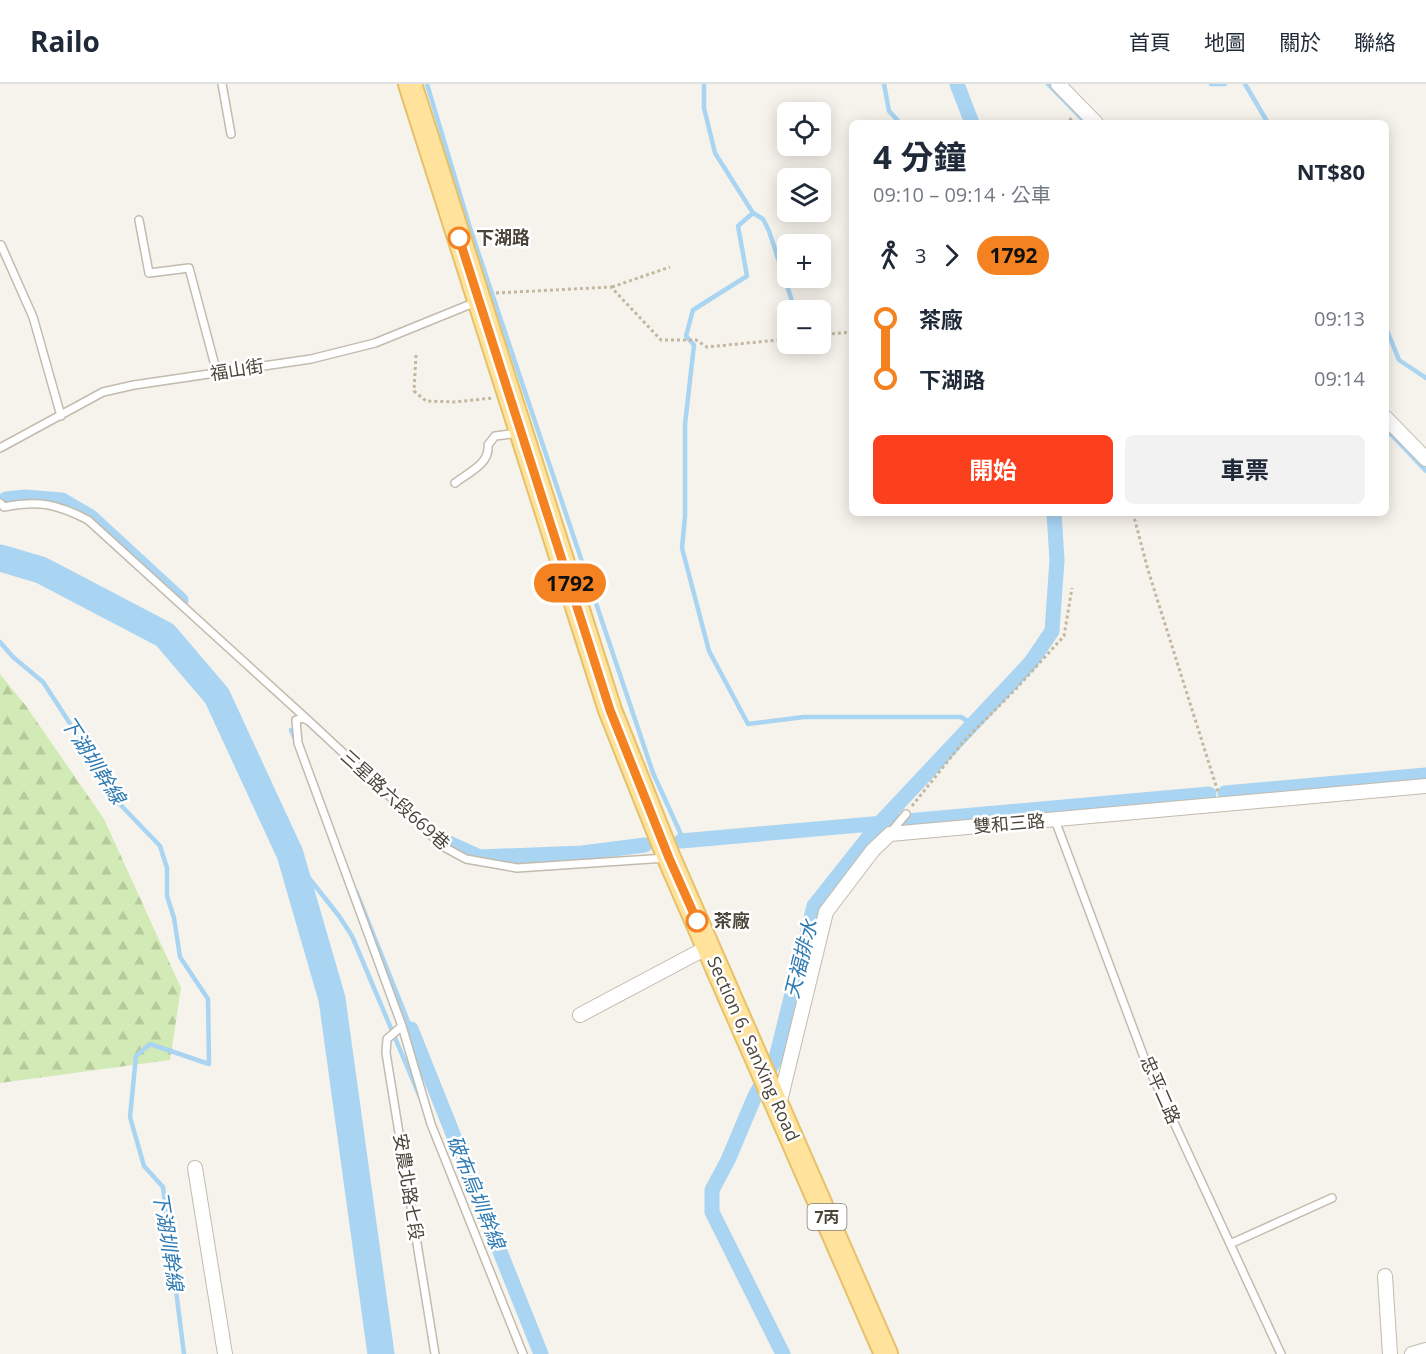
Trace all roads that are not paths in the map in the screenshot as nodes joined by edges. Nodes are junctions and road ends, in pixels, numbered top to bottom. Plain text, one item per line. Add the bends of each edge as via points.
1 (222, 84) edge
2 (410, 84) edge
3 (1058, 84) edge
4 (1093, 120) edge
5 (231, 134) dead end
6 (139, 220) dead end
7 (1, 244) edge
8 (477, 298) junction
9 (217, 373) junction
10 (61, 416) junction
11 (1389, 421) edge
12 (521, 432) junction
13 (0, 448) edge
14 (1426, 459) edge
15 (455, 483) dead end
16 (2, 505) edge
17 (309, 721) junction
18 (1426, 786) edge
19 (906, 814) road end
20 (1055, 820) junction
21 (894, 829) junction
22 (665, 847) junction
23 (708, 947) junction
24 (580, 1015) dead end
25 (402, 1026) junction
26 (778, 1105) junction
27 (195, 1168) dead end
28 (1332, 1198) dead end
29 (1230, 1244) junction
30 (1385, 1276) dead end
31 (1426, 1350) edge
32 (225, 1354) edge
33 (435, 1354) edge
34 (523, 1354) edge
35 (886, 1354) edge
36 (1281, 1354) edge
37 (1390, 1354) edge
38 (1412, 1354) edge

1 - 5 lane
2 - 8 main road, 7丙
3 - 4 street
6 - 9 lane via 149,273 189,268
7 - 10 lane via 33,317
8 - 9 lane, 福山街 via 375,343 311,359
8 - 12 main road, 7丙
9 - 10 lane, 福山街 via 103,392
10 - 13 lane, 福山街
11 - 14 street
12 - 15 lane via 495,436 488,445 484,464
12 - 22 main road, Section 6, SanXing Road / 7丙 via 610,710
16 - 17 lane, 三星路六段669巷 via 56,505 88,520
17 - 22 lane, 三星路六段669巷 via 423,830 466,859 517,868
17 - 25 lane via 296,720 298,743
18 - 20 street, 雙和三路
19 - 21 lane
20 - 21 street, 雙和三路
20 - 29 lane, 忠平二路 via 1145,1060
21 - 26 street via 826,912
22 - 23 main road, Section 6, SanXing Road / 7丙
23 - 24 street
23 - 26 main road, Section 6, SanXing Road / 7丙
25 - 33 lane, 安農北路七段 via 387,1039 386,1053
25 - 34 lane via 431,1124
26 - 35 main road, Section 6, SanXing Road / 7丙
27 - 32 street
28 - 29 lane
29 - 36 lane, 忠平二路
30 - 37 street
31 - 38 street

